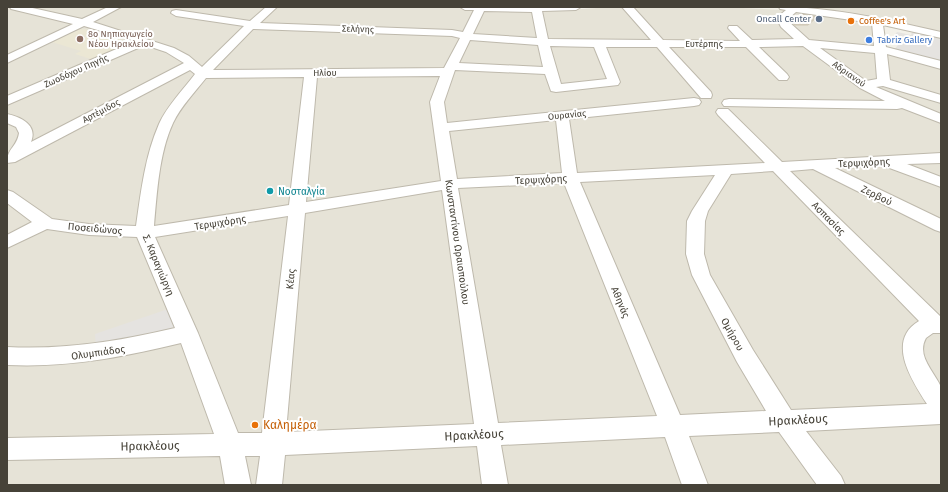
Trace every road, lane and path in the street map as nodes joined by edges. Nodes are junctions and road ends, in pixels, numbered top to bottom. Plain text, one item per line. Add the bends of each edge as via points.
1 (15, 7) edge
2 (116, 7) edge
3 (272, 7) edge
4 (465, 7) edge
5 (479, 7) edge
6 (576, 7) edge
7 (627, 7) edge
8 (782, 7) edge
9 (536, 8) edge
10 (795, 8) edge
11 (176, 14) dead end
12 (877, 21) junction
13 (84, 23) junction
14 (251, 25) junction
15 (733, 28) dead end
16 (941, 35) edge
17 (465, 36) junction
18 (145, 41) junction
19 (544, 42) junction
20 (599, 44) junction
21 (660, 44) junction
22 (747, 44) junction
23 (807, 44) junction
24 (880, 51) junction
25 (7, 59) edge
26 (192, 64) junction
27 (941, 65) edge
28 (449, 69) junction
29 (550, 71) junction
30 (311, 72) junction
31 (202, 74) junction
32 (783, 78) dead end
33 (884, 82) junction
34 (864, 85) junction
35 (706, 95) junction
36 (941, 99) edge
37 (7, 101) edge
38 (906, 105) junction
39 (726, 107) junction
40 (702, 108) junction
41 (562, 115) junction
42 (7, 118) edge
43 (941, 119) edge
44 (440, 128) junction
45 (941, 158) edge
46 (9, 160) edge
47 (883, 161) junction
48 (814, 164) junction
49 (777, 166) junction
50 (726, 170) junction
51 (570, 178) junction
52 (941, 182) edge
53 (450, 184) junction
54 (7, 195) edge
55 (296, 210) junction
56 (46, 222) junction
57 (941, 226) edge
58 (144, 232) junction
59 (7, 242) edge
60 (938, 324) edge
61 (188, 333) junction
62 (7, 356) edge
63 (941, 407) edge
64 (941, 414) edge
65 (784, 421) junction
66 (673, 426) junction
67 (486, 434) junction
68 (274, 444) junction
69 (230, 445) junction
70 (7, 449) edge
71 (238, 485) edge
72 (269, 485) edge
73 (495, 485) edge
74 (695, 485) edge
75 (832, 485) edge

1 - 13 street
2 - 13 street
3 - 14 street, Σ. Καραγιώργη
4 - 5 street
5 - 9 street
5 - 17 street, Κωνσταντίνου Ωραιοπούλου
6 - 9 street
7 - 21 street
8 - 10 street
9 - 19 street
10 - 12 street
10 - 23 street, Αδριανού via 783,21
11 - 14 street, Σελήνης
12 - 16 street
12 - 24 street
13 - 18 street
13 - 25 street
14 - 17 street, Σελήνης via 399,30
14 - 31 street, Σ. Καραγιώργη
15 - 22 street
17 - 19 street, Ευτέρπης
17 - 28 street, Κωνσταντίνου Ωραιοπούλου
18 - 26 street via 170,50
18 - 37 street, Ζωοδόχου Πηγής
19 - 20 street, Ευτέρπης
19 - 29 street
20 - 21 street, Ευτέρπης
20 - 29 street via 614,82 556,88
21 - 22 street, Ευτέρπης
21 - 35 street
22 - 23 street, Ευτέρπης
22 - 32 street
23 - 24 street, Ευτέρπης
23 - 34 street, Αδριανού
24 - 27 street, Ευτέρπης
24 - 33 street
26 - 31 street
26 - 46 street, Αρτέμιδος
28 - 29 street, Ηλίου
28 - 30 street, Ηλίου
28 - 44 street, Κωνσταντίνου Ωραιοπούλου via 437,102
30 - 31 street, Ηλίου
30 - 55 street, Κέας
31 - 58 street, Σ. Καραγιώργη via 166,123 153,164
33 - 34 street
33 - 36 street
34 - 38 street, Αδριανού
35 - 39 street via 720,97
35 - 40 street via 697,97
38 - 39 street
38 - 43 street, Αδριανού
39 - 40 street, Ουρανίας
39 - 49 street, Ασπασίας
40 - 41 street, Ουρανίας
41 - 44 street, Ουρανίας
41 - 51 street, Αθηνάς
42 - 46 street via 19,122 26,129 26,138 21,148
44 - 53 street, Κωνσταντίνου Ωραιοπούλου
45 - 47 street, Τερψιχόρης
47 - 48 street, Τερψιχόρης
47 - 52 street
48 - 49 street, Τερψιχόρης
48 - 57 street, Ζερβού
49 - 50 street, Τερψιχόρης
49 - 60 street, Ασπασίας
50 - 51 street, Τερψιχόρης
50 - 65 street, Ομήρου via 696,221 695,254 701,275 715,303
51 - 53 street, Τερψιχόρης
51 - 66 street, Αθηνάς
53 - 55 street, Τερψιχόρης
53 - 67 street, Κωνσταντίνου Ωραιοπούλου
54 - 56 street, Ποσειδώνος
55 - 58 street, Τερψιχόρης
55 - 68 street, Κέας
56 - 58 street, Ποσειδώνος via 77,228
56 - 59 street
58 - 61 street, Σ. Καραγιώργη
60 - 63 street via 922,329 916,336 913,349 916,366
61 - 62 street, Ολυμπιάδος via 96,354
61 - 69 street, Σ. Καραγιώργη
64 - 65 street, Ηρακλέους
65 - 66 street, Ηρακλέους
65 - 75 street, Ομήρου
66 - 67 street, Ηρακλέους
66 - 74 street, Αθηνάς
67 - 68 street, Ηρακλέους
67 - 73 street, Κωνσταντίνου Ωραιοπούλου
68 - 69 street, Ηρακλέους
68 - 72 street, Κέας
69 - 70 street, Ηρακλέους
69 - 71 street, Σ. Καραγιώργη

